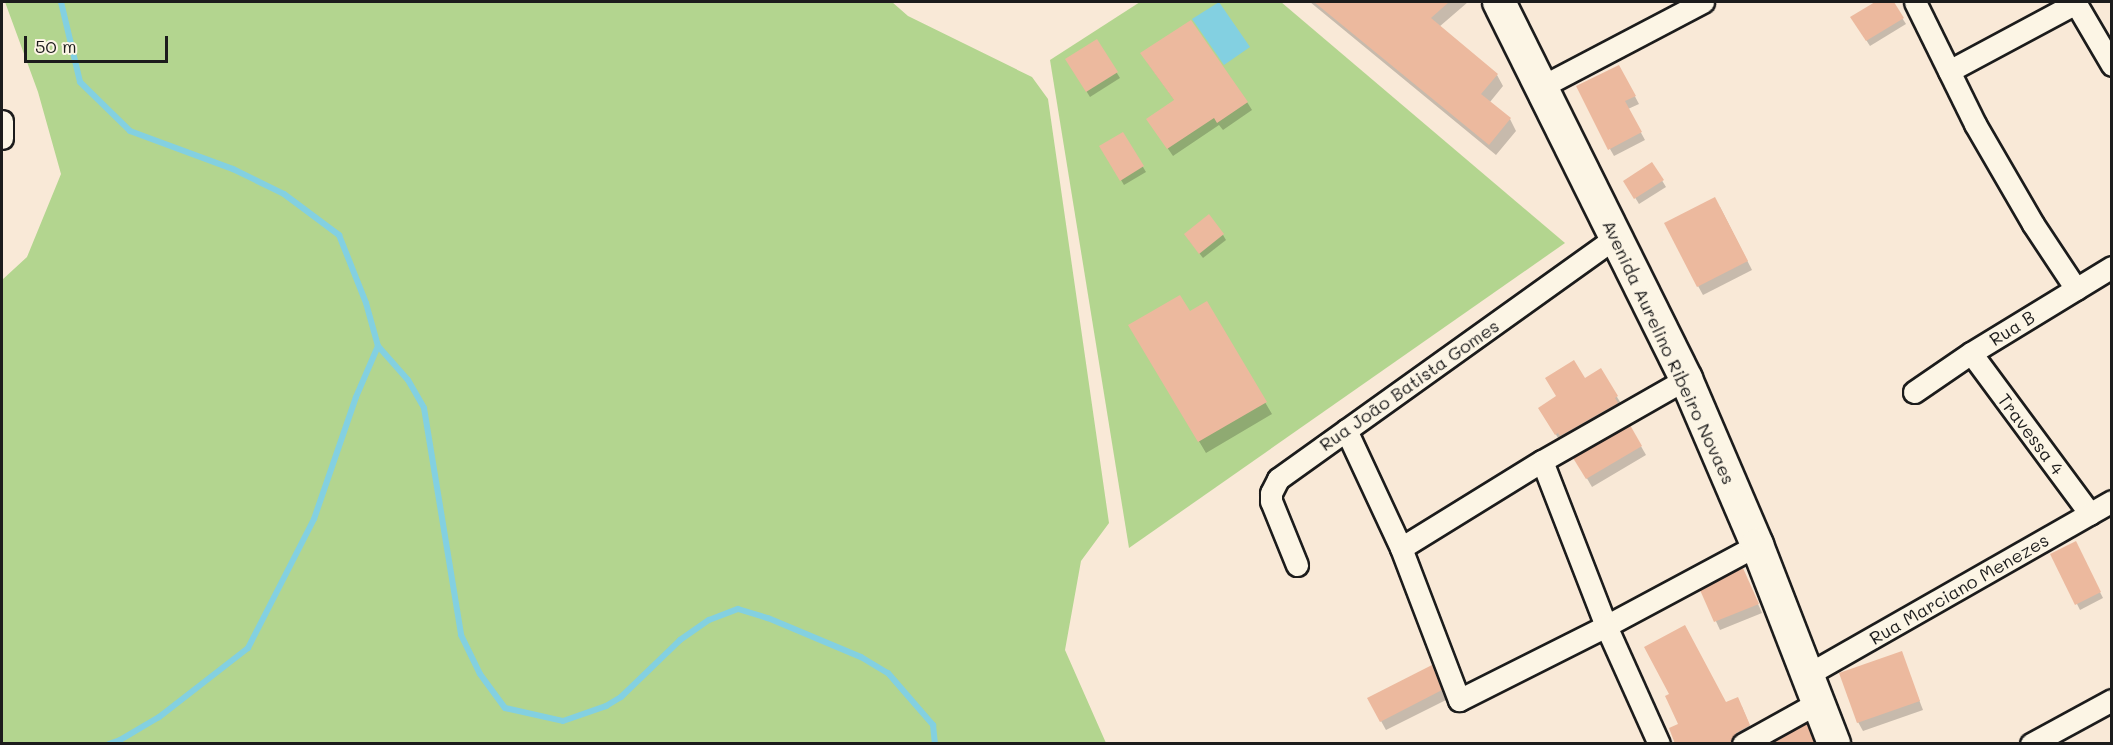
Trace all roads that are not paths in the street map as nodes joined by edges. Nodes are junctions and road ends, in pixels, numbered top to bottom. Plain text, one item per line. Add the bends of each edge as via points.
1 (1499, 2) edge
2 (1703, 2) edge
3 (1915, 2) edge
4 (2076, 2) edge
5 (2112, 65) edge
6 (1949, 71) junction
7 (1541, 87) junction
8 (2, 121) edge
9 (2, 138) edge
10 (1615, 238) junction
11 (2110, 270) edge
12 (2076, 289) junction
13 (1971, 353) junction
14 (1686, 379) junction
15 (1914, 392) dead end
16 (1346, 430) junction
17 (1542, 461) junction
18 (2112, 501) edge
19 (2090, 514) junction
20 (1757, 545) junction
21 (1401, 548) junction
22 (1297, 565) dead end
23 (1606, 626) junction
24 (1812, 689) junction
25 (2112, 700) edge
26 (1659, 744) edge
27 (1743, 744) edge
28 (1834, 744) edge
29 (2031, 744) edge

1 - 7 street, Avenida Aurelino Ribeiro Novaes
2 - 7 street
3 - 6 street
4 - 5 street
4 - 6 street
6 - 12 street via 2027,214
7 - 10 street, Avenida Aurelino Ribeiro Novaes
8 - 9 street
10 - 14 street, Avenida Aurelino Ribeiro Novaes
10 - 16 street, Rua João Batista Gomes
11 - 12 street, Rua B
12 - 13 street, Rua B
13 - 15 street, Rua B
13 - 19 street, Travessa 4
14 - 17 street
14 - 20 street, Avenida Aurelino Ribeiro Novaes
16 - 21 street
16 - 22 street, Rua João Batista Gomes via 1288,470 1274,485 1271,501
17 - 21 street
17 - 23 street
18 - 19 street, Rua Marciano Menezes
19 - 24 street, Rua Marciano Menezes
20 - 23 street
20 - 24 street, Avenida Aurelino Ribeiro Novaes
21 - 23 street via 1458,700
23 - 26 street
24 - 27 street, Rua Marciano Menezes
24 - 28 street, Avenida Aurelino Ribeiro Novaes
25 - 29 street

